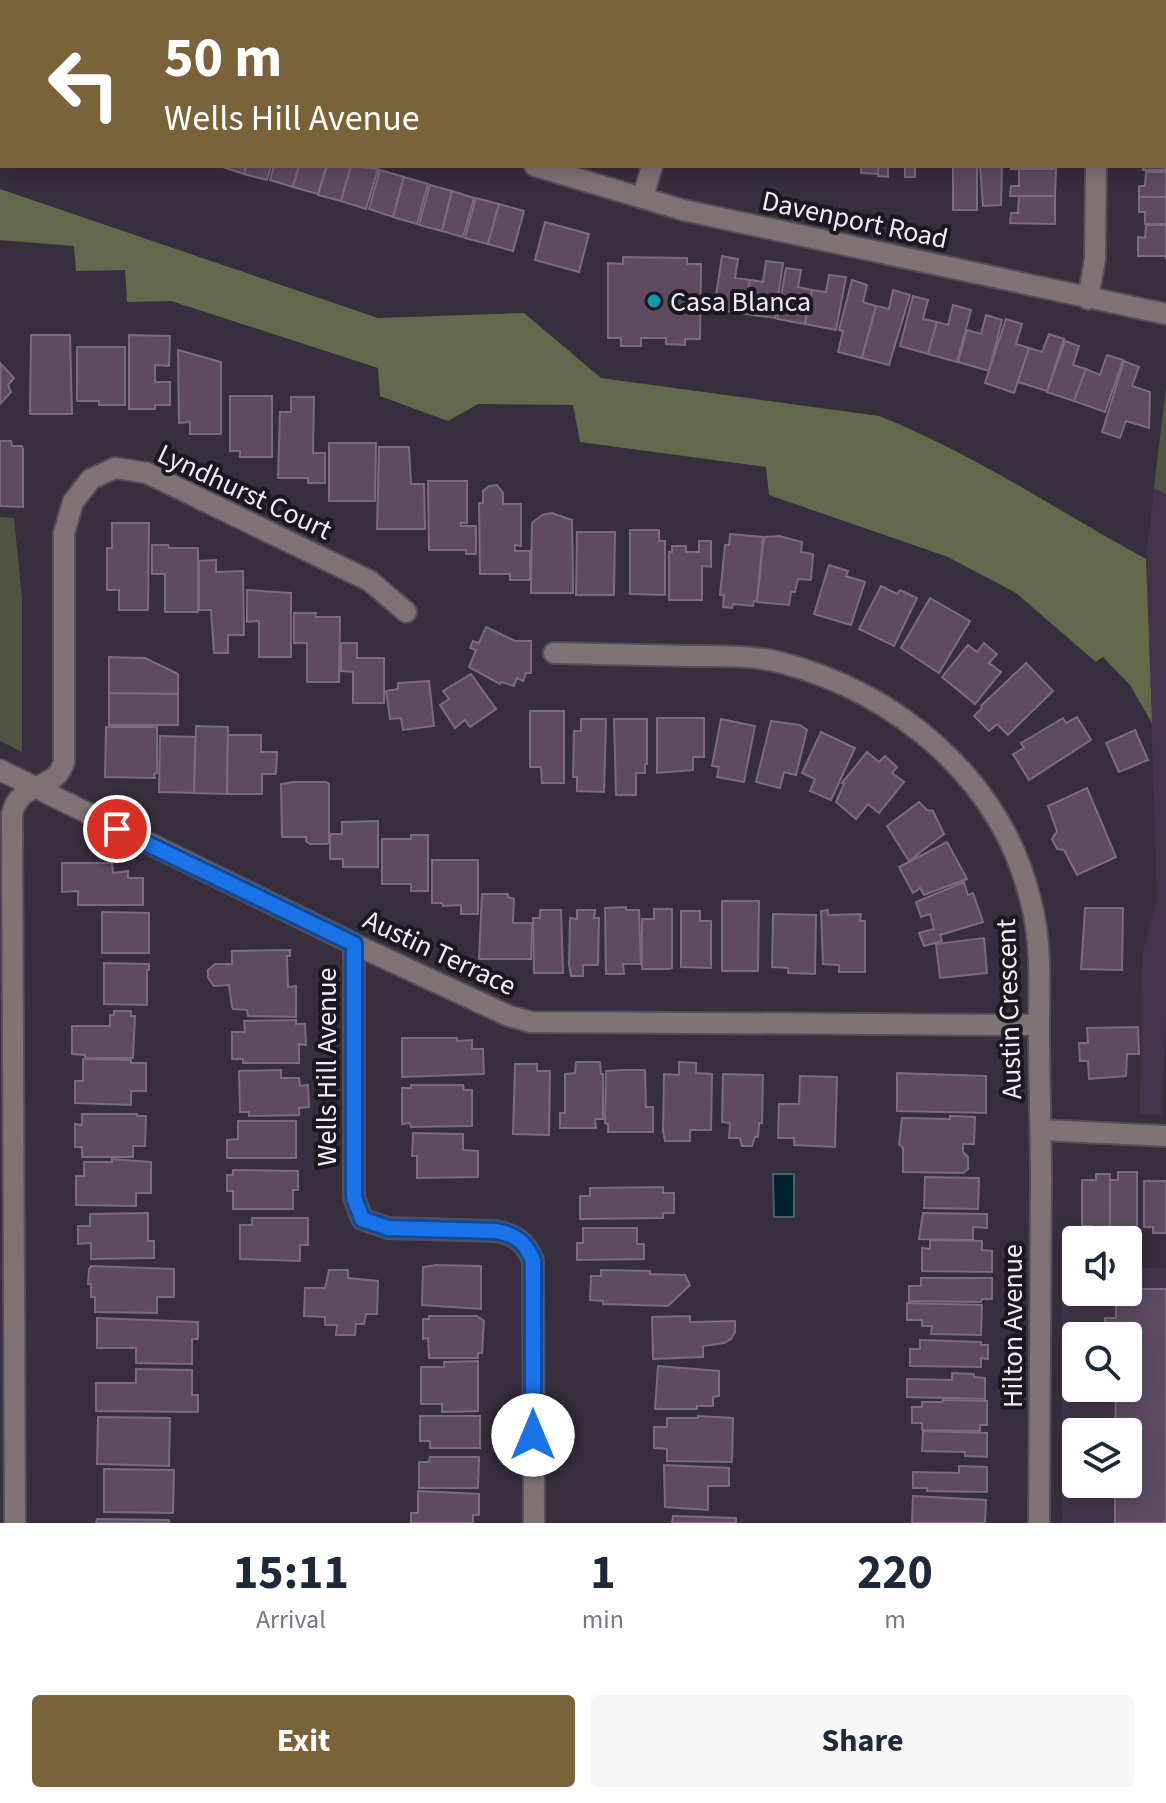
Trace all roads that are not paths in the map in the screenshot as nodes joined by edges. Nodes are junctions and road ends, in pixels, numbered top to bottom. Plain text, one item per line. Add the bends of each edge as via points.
1 (542, 168) edge
2 (651, 168) edge
3 (1096, 168) edge
4 (643, 197) junction
5 (1088, 299) junction
6 (1166, 314) edge
7 (406, 612) dead end
8 (554, 653) dead end
9 (0, 770) edge
10 (33, 787) junction
11 (354, 944) junction
12 (1039, 1025) junction
13 (1042, 1130) junction
14 (1166, 1136) edge
15 (15, 1523) edge
16 (534, 1523) edge
17 (1039, 1523) edge

1 - 4 street, Davenport Road
2 - 4 street
3 - 5 street via 1095,259
4 - 5 street, Davenport Road
5 - 6 street, Davenport Road
7 - 10 street, Lyndhurst Court via 370,581 147,473 115,468 91,479 73,502 64,533 64,763 58,775
8 - 12 street, Austin Crescent via 777,661 845,685 923,731 983,798 1023,873 1038,941
9 - 10 street, Austin Terrace
10 - 11 street, Austin Terrace
10 - 15 street via 14,803 12,814
11 - 12 street, Austin Terrace via 531,1022
11 - 16 street, Wells Hill Avenue via 354,1197 362,1219 388,1228 510,1234 527,1245 533,1260
12 - 13 street, Austin Crescent
13 - 14 street
13 - 17 street, Hilton Avenue

